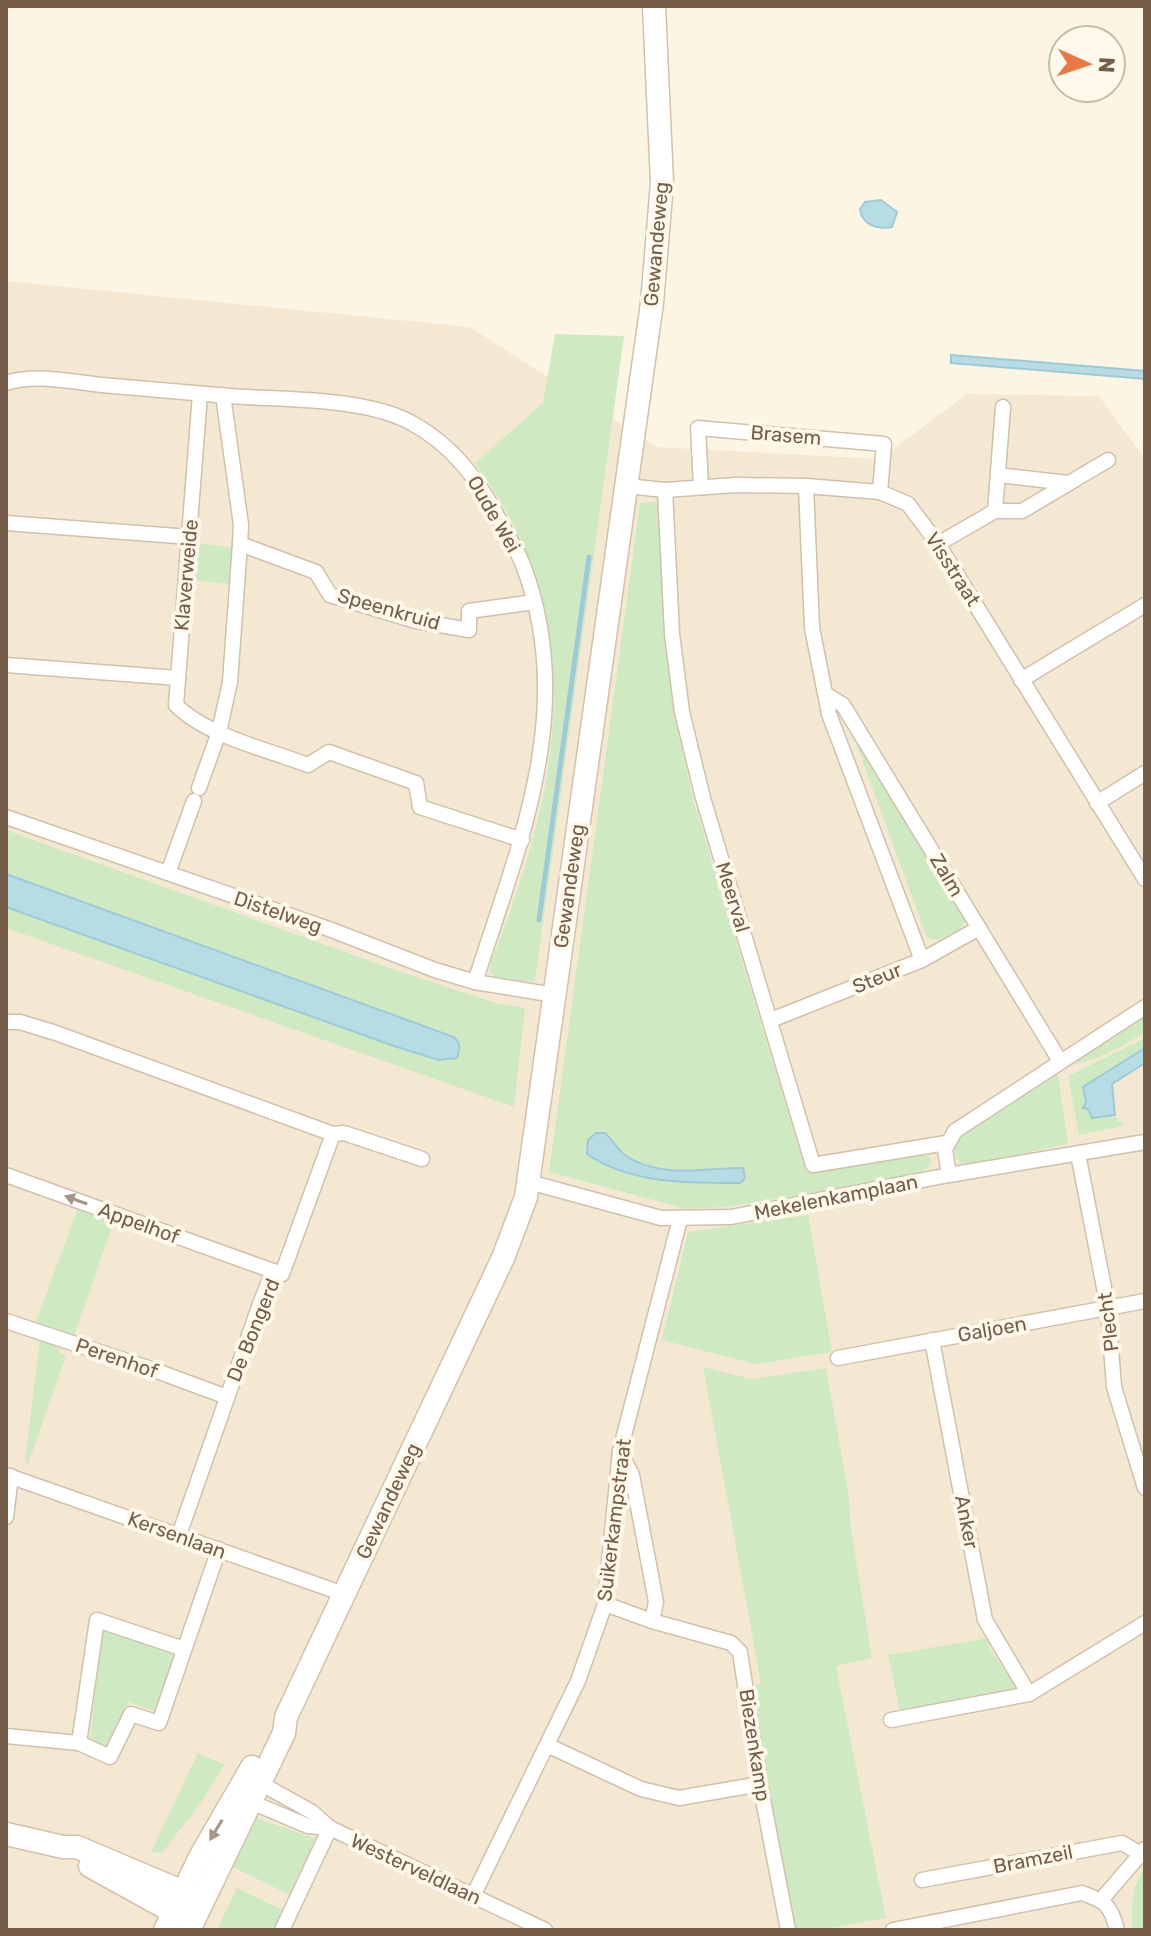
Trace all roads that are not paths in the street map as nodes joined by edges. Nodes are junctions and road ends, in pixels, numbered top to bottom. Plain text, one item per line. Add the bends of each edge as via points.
1 (654, 6) edge
2 (6, 383) edge
3 (200, 394) junction
4 (223, 395) junction
5 (1003, 407) dead end
6 (1108, 460) dead end
7 (998, 475) junction
8 (1068, 483) junction
9 (626, 486) junction
10 (806, 486) junction
11 (701, 487) junction
12 (665, 490) junction
13 (880, 492) junction
14 (995, 511) junction
15 (6, 523) edge
16 (190, 537) junction
17 (240, 544) junction
18 (938, 544) junction
19 (534, 602) junction
20 (1145, 605) edge
21 (6, 665) edge
22 (178, 678) junction
23 (1021, 680) junction
24 (827, 695) junction
25 (219, 732) junction
26 (1145, 773) edge
27 (1097, 803) junction
28 (6, 817) edge
29 (522, 840) junction
30 (1143, 871) edge
31 (168, 873) junction
32 (979, 928) junction
33 (922, 960) junction
34 (475, 982) junction
35 (554, 995) junction
36 (1145, 1007) edge
37 (771, 1020) junction
38 (6, 1022) edge
39 (1060, 1061) junction
40 (333, 1134) junction
41 (1145, 1142) edge
42 (946, 1143) junction
43 (1078, 1154) junction
44 (422, 1159) dead end
45 (6, 1175) edge
46 (949, 1175) junction
47 (529, 1182) junction
48 (680, 1219) junction
49 (273, 1271) junction
50 (1145, 1301) edge
51 (1108, 1308) junction
52 (6, 1321) edge
53 (932, 1340) junction
54 (838, 1358) dead end
55 (227, 1397) junction
56 (620, 1451) junction
57 (8, 1475) edge
58 (1145, 1488) edge
59 (6, 1517) edge
60 (179, 1535) junction
61 (219, 1549) junction
62 (344, 1594) junction
63 (605, 1604) junction
64 (652, 1621) junction
65 (1145, 1623) edge
66 (184, 1649) junction
67 (1029, 1694) junction
68 (891, 1720) dead end
69 (6, 1736) edge
70 (79, 1743) junction
71 (547, 1745) junction
72 (760, 1784) junction
73 (252, 1790) junction
74 (330, 1828) junction
75 (6, 1834) edge
76 (1143, 1852) edge
77 (922, 1880) dead end
78 (473, 1896) junction
79 (1101, 1900) junction
80 (174, 1911) edge
81 (194, 1920) edge
82 (513, 1923) edge
83 (902, 1929) edge
84 (282, 1930) edge
85 (545, 1930) edge
86 (788, 1930) edge
87 (1117, 1930) edge

1 - 9 street, Gewandeweg via 662,183 652,303
2 - 3 street, Oude Wei via 37,379
3 - 4 street, Oude Wei
3 - 16 street, Klaverweide
4 - 17 street
4 - 19 street, Oude Wei via 350,403 407,420 463,462 486,492 522,564
5 - 7 street
6 - 8 street
7 - 8 street
7 - 14 street
8 - 14 street via 1022,511
9 - 12 street, Visstraat
9 - 35 street, Gewandeweg
10 - 11 street, Visstraat
10 - 13 street, Visstraat
10 - 24 street, Zalm via 812,628
11 - 12 street, Visstraat
11 - 13 street, Brasem via 698,428 884,444
12 - 37 street, Meerval via 672,634 682,712
13 - 18 street, Visstraat via 908,504
14 - 18 street
15 - 16 street
16 - 22 street, Klaverweide
17 - 19 street, Speenkruid via 316,572 330,595 416,621 469,630 469,611
17 - 25 street via 230,682
18 - 23 street, Visstraat
19 - 29 street, Oude Wei via 546,687 544,733
20 - 23 street
21 - 22 street
22 - 25 street, Klaverweide via 176,705
23 - 27 street, Visstraat
24 - 32 street, Zalm via 843,705
24 - 33 street, Zalm via 829,714
25 - 29 street via 308,765 329,752 416,783 420,807
25 - 31 street
26 - 27 street
27 - 30 street, Visstraat
28 - 31 street, Distelweg
29 - 34 street, Oude Wei
31 - 34 street, Distelweg
32 - 33 street, Steur
32 - 39 street, Zalm
33 - 37 street, Steur
34 - 35 street, Distelweg
35 - 47 street, Gewandeweg
36 - 39 street
37 - 42 street, Meerval via 813,1165
38 - 40 street via 56,1033
39 - 42 street via 955,1131
40 - 44 street
40 - 49 street, De Bongerd via 282,1274
41 - 43 street, Mekelenkamplaan
42 - 46 street
43 - 46 street, Mekelenkamplaan
43 - 51 street, Plecht
49 -> 45 street, Appelhof
46 - 48 street, Mekelenkamplaan via 731,1217
47 - 48 street, Mekelenkamplaan
47 - 62 street, Gewandeweg via 503,1258
48 - 56 street, Suikerkampstraat
49 - 55 street, De Bongerd
50 - 51 street, Galjoen
51 - 53 street, Galjoen
51 - 58 street, Plecht via 1114,1387
52 - 55 street, Perenhof
53 - 54 street, Galjoen
53 - 67 street, Anker via 985,1620
55 - 60 street, De Bongerd
56 - 63 street, Suikerkampstraat
56 - 64 street via 635,1489 656,1602
57 - 59 street, Kersenlaan
57 - 60 street, Kersenlaan
60 - 61 street, Kersenlaan
61 - 62 street, Kersenlaan
61 - 66 street
62 - 73 street, Gewandeweg via 286,1717 272,1729
63 - 64 street, Biezenkamp
63 - 71 street, Suikerkampstraat via 578,1681
64 - 72 street, Biezenkamp via 731,1643 740,1652
65 - 67 street
66 - 70 street via 159,1723 131,1714 110,1757
66 - 70 street via 97,1620
67 - 68 street
69 - 70 street
71 - 72 street via 641,1789 679,1798
71 - 78 street, Suikerkampstraat
72 - 86 street, Biezenkamp
73 - 74 street, Westerveldlaan via 312,1812
73 - 74 street, Westerveldlaan via 308,1826
73 -> 80 street, Gewandeweg
73 - 81 street, Gewandeweg
74 - 78 street, Westerveldlaan
74 - 84 street
75 - 80 street via 63,1847
76 - 77 street, Bramzeil via 1122,1843
76 - 79 street
78 - 82 street, Westerveldlaan
79 - 83 street via 1082,1893
79 - 87 street via 1113,1913
80 - 81 street
82 - 85 street, Westerveldlaan

